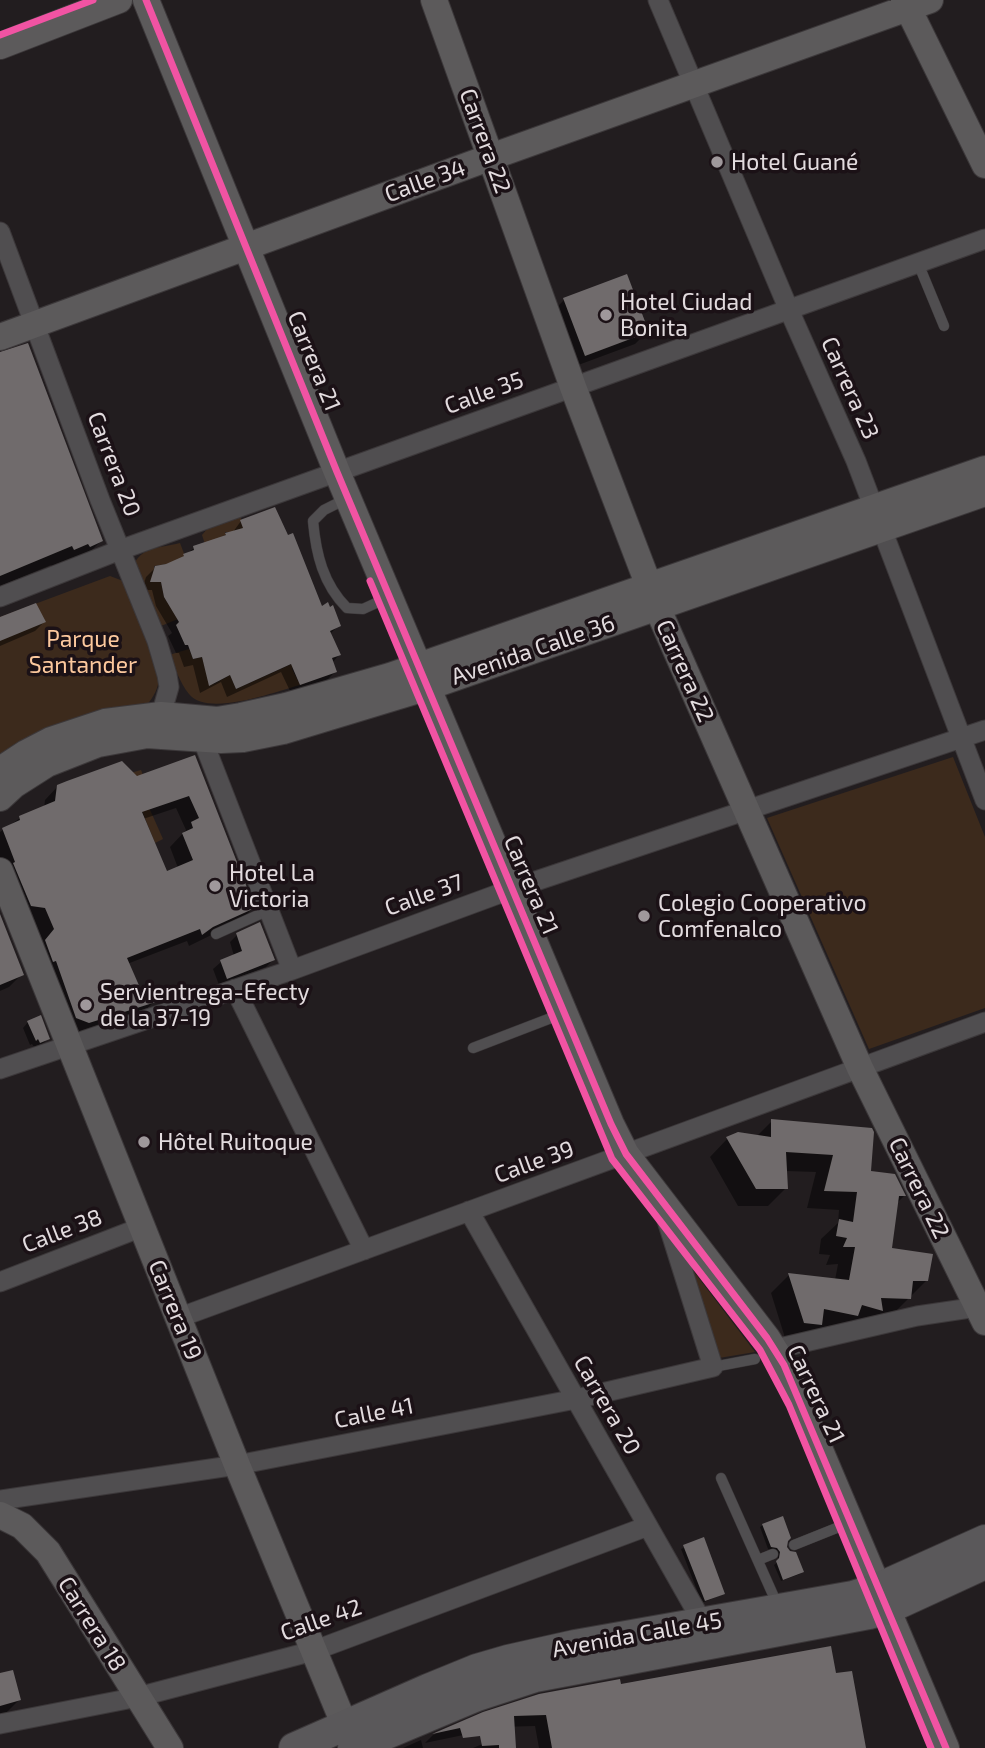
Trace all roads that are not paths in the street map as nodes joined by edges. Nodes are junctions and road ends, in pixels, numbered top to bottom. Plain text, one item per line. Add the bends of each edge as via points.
1 (119, 0) edge
2 (146, 0) edge
3 (434, 0) edge
4 (658, 0) edge
5 (914, 3) edge
6 (0, 46) edge
7 (694, 85) junction
8 (492, 157) junction
9 (985, 165) edge
10 (0, 232) edge
11 (985, 239) edge
12 (246, 247) junction
13 (918, 263) junction
14 (789, 310) junction
15 (36, 324) junction
16 (944, 326) dead end
17 (0, 337) edge
18 (573, 387) junction
19 (985, 468) edge
20 (337, 472) junction
21 (985, 493) edge
22 (348, 498) junction
23 (879, 518) junction
24 (120, 550) junction
25 (0, 597) edge
26 (390, 597) junction
27 (653, 597) junction
28 (423, 677) junction
29 (161, 715) junction
30 (985, 730) edge
31 (202, 738) junction
32 (960, 739) junction
33 (0, 770) edge
34 (0, 798) edge
35 (985, 800) edge
36 (745, 809) junction
37 (0, 871) edge
38 (512, 889) junction
39 (269, 910) junction
40 (216, 934) dead end
41 (292, 970) junction
42 (235, 989) junction
43 (564, 1013) junction
44 (985, 1022) edge
45 (70, 1044) junction
46 (473, 1048) dead end
47 (860, 1068) junction
48 (0, 1069) edge
49 (626, 1154) junction
50 (659, 1197) junction
51 (469, 1211) junction
52 (142, 1227) junction
53 (364, 1250) junction
54 (0, 1282) edge
55 (982, 1311) edge
56 (178, 1318) junction
57 (765, 1354) junction
58 (713, 1367) junction
59 (576, 1399) junction
60 (237, 1465) junction
61 (721, 1478) dead end
62 (0, 1500) edge
63 (0, 1515) edge
64 (851, 1522) junction
65 (648, 1526) junction
66 (985, 1540) edge
67 (794, 1545) dead end
68 (773, 1554) dead end
69 (758, 1560) junction
70 (985, 1564) edge
71 (883, 1599) junction
72 (780, 1609) junction
73 (703, 1623) junction
74 (313, 1651) junction
75 (138, 1697) junction
76 (0, 1724) edge
77 (351, 1742) edge
78 (170, 1748) edge
79 (294, 1748) edge
80 (946, 1748) edge

1 - 6 street
2 - 12 street, Carrera 21
3 - 8 street, Carrera 22
4 - 7 street, Carrera 23
5 - 7 street, Calle 34
5 - 9 street
7 - 8 street, Calle 34
7 - 14 street, Carrera 23
8 - 12 street, Calle 34
8 - 18 street, Carrera 22
10 - 15 street, Carrera 20
11 - 13 street, Calle 35
12 - 15 street, Calle 34
12 - 20 street, Carrera 21
13 - 14 street, Calle 35
13 - 16 lane
14 - 18 street, Calle 35
14 - 23 street, Carrera 23
15 - 17 street, Calle 34
15 - 24 street, Carrera 20
18 - 20 street, Calle 35
18 - 27 street, Carrera 22
19 - 23 street, Avenida Calle 36
20 - 22 street, Carrera 21
20 - 24 street, Calle 35
21 - 23 street, Avenida Calle 36
22 - 26 street, Carrera 21
22 - 26 lane via 313,521 319,563 334,595 347,608 363,609
23 - 27 street, Avenida Calle 36
23 - 32 street, Carrera 23
24 - 25 street, Calle 35
24 - 29 street, Carrera 20 via 167,674
26 - 28 street, Carrera 21
27 - 28 street, Avenida Calle 36
27 - 36 street, Carrera 22
28 - 29 street, Avenida Calle 36 via 217,720
28 - 31 street, Avenida Calle 36 via 264,736
28 - 38 street, Carrera 21
29 - 33 street, Avenida Calle 36 via 77,730
30 - 32 street, Calle 37
31 - 34 street, Avenida Calle 36 via 147,735 98,744 47,764
31 - 39 street
32 - 35 street, Carrera 23
32 - 36 street, Calle 37
36 - 38 street, Calle 37
36 - 47 street, Carrera 22
37 - 45 street, Carrera 19
38 - 41 street, Calle 37
38 - 43 street, Carrera 21
39 - 40 lane
39 - 41 street
41 - 42 street, Calle 37
42 - 45 street, Calle 37
42 - 53 street
43 - 46 lane
43 - 49 street, Carrera 21
44 - 47 street, Calle 39
45 - 48 street, Calle 37
45 - 52 street, Carrera 19
47 - 49 street, Calle 39
47 - 55 street, Carrera 22
49 - 50 street, Carrera 21
49 - 51 street, Calle 39
50 - 57 street, Carrera 21
50 - 58 street, Carrera 21
51 - 53 street, Calle 39
51 - 59 street, Carrera 20
52 - 54 street, Calle 38
52 - 56 street, Carrera 19
53 - 56 street, Calle 39
55 - 57 street, Calle 41 via 845,1331
56 - 60 street, Carrera 19
57 - 58 lane, Calle 41
57 - 64 street, Carrera 21 via 799,1397
58 - 59 street, Calle 41
59 - 60 street, Calle 41
59 - 65 street, Carrera 20
60 - 62 street, Calle 41
60 - 74 street, Carrera 19
61 - 69 lane
63 - 75 street, Carrera 18 via 22,1526 48,1552
64 - 67 lane
64 - 71 street, Carrera 21
65 - 73 street, Carrera 20
65 - 74 street, Calle 42
66 - 71 main road, Avenida Calle 45
68 - 69 lane
69 - 72 lane
70 - 71 main road, Avenida Calle 45
71 - 72 main road, Avenida Calle 45 via 853,1596
71 - 77 main road, Avenida Calle 45 via 852,1618 535,1676
71 - 80 street, Carrera 21
72 - 73 main road, Avenida Calle 45
73 - 77 main road, Avenida Calle 45 via 564,1647 477,1669
74 - 75 street, Calle 42
74 - 77 street, Carrera 19
75 - 76 street, Calle 42
75 - 78 street, Carrera 18
77 - 79 main road, Avenida Calle 45

